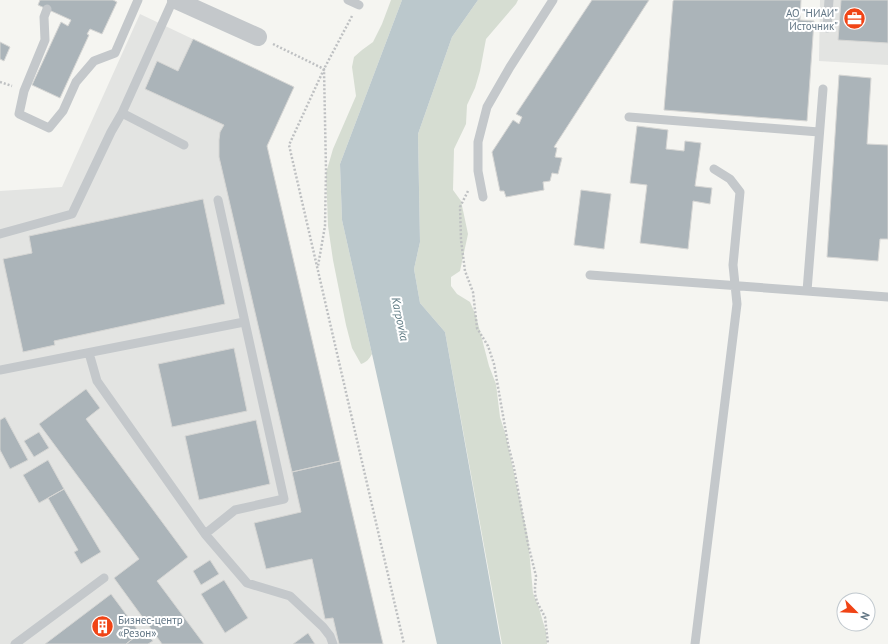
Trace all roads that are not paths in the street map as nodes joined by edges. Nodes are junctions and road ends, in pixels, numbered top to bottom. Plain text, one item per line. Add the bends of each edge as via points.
1 (138, 0) edge
2 (172, 0) edge
3 (176, 0) edge
4 (348, 0) edge
5 (553, 0) edge
6 (829, 0) edge
7 (202, 5) edge
8 (359, 5) road end
9 (47, 9) dead end
10 (827, 28) dead end
11 (258, 37) road end
12 (823, 89) dead end
13 (122, 113) junction
14 (629, 117) dead end
15 (819, 132) junction
16 (184, 145) dead end
17 (714, 170) dead end
18 (483, 197) dead end
19 (218, 200) dead end
20 (0, 234) edge
21 (590, 275) dead end
22 (734, 286) junction
23 (806, 291) junction
24 (888, 297) edge
25 (244, 322) junction
26 (89, 353) junction
27 (0, 370) edge
28 (205, 534) junction
29 (104, 578) dead end
30 (15, 644) edge
31 (333, 644) edge
32 (695, 644) edge

1 - 9 lane via 115,53 94,61 76,82 63,111 50,128 19,114 24,91 46,40 44,17
2 - 13 lane
3 - 7 street
4 - 8 lane
5 - 18 lane via 487,107 478,142 478,171
6 - 10 lane
7 - 11 street
12 - 15 lane
13 - 16 lane
13 - 20 lane via 72,214
14 - 15 lane
15 - 23 lane
17 - 22 lane via 730,179 740,192 733,266
19 - 25 lane
21 - 22 lane
22 - 23 lane
22 - 32 lane via 737,304
23 - 24 lane
25 - 26 lane
25 - 28 lane via 284,499 235,510
26 - 27 lane
26 - 28 lane via 97,381
28 - 31 lane via 247,583 290,596 323,627
29 - 30 lane

